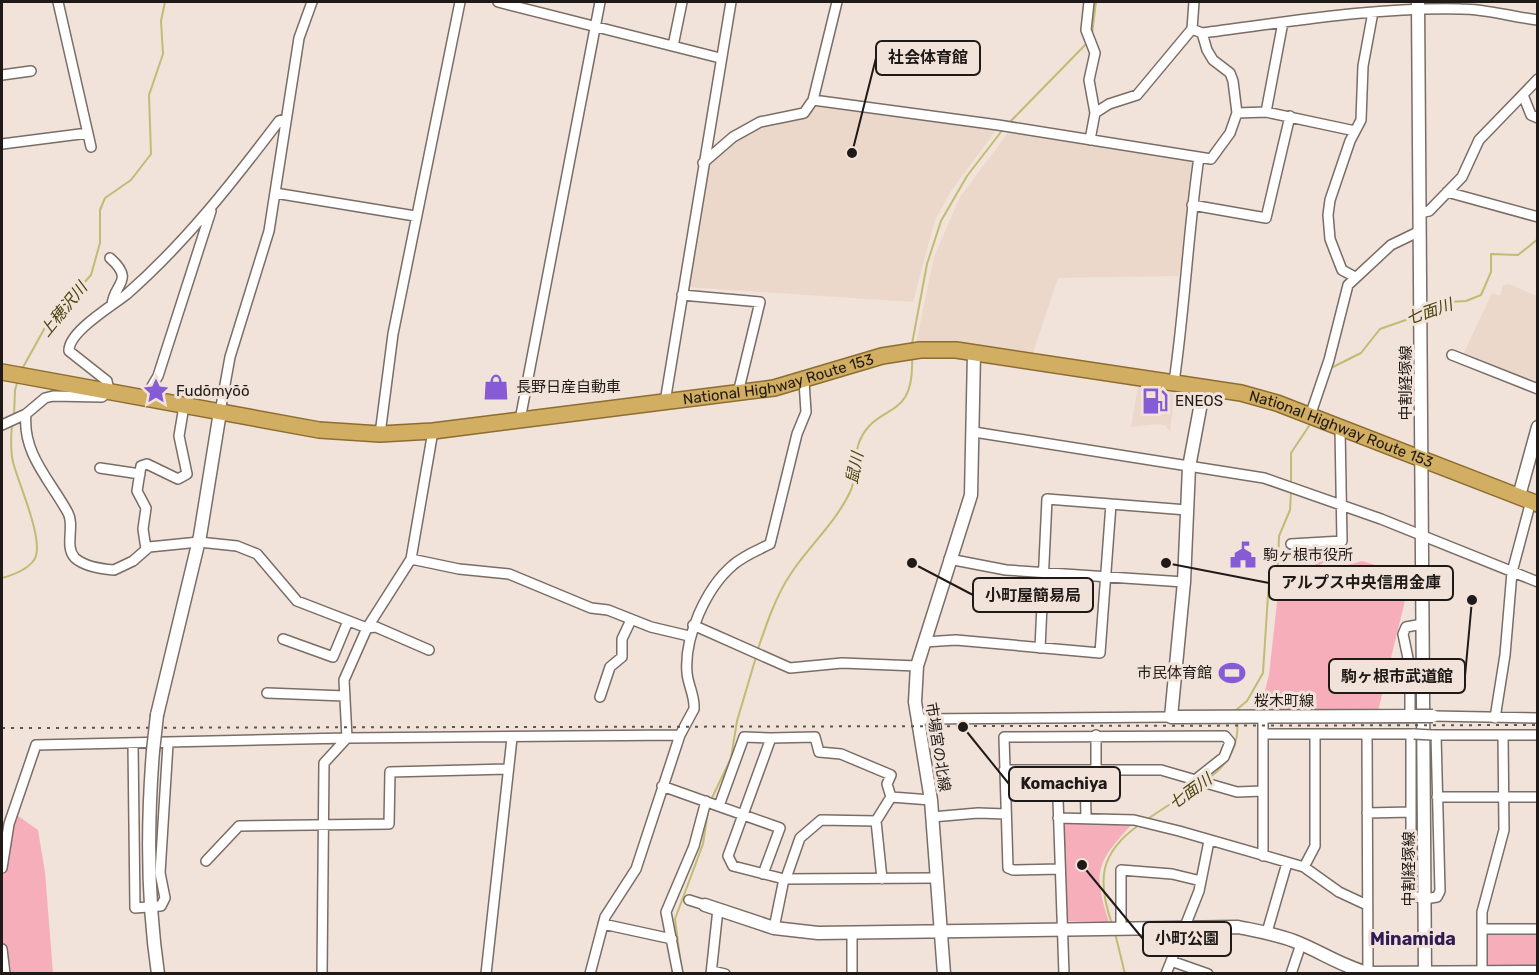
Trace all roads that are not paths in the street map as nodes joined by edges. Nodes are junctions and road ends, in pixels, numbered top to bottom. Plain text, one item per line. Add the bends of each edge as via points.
1 (58, 2) edge
2 (312, 2) edge
3 (460, 2) edge
4 (498, 2) edge
5 (600, 2) edge
6 (682, 2) edge
7 (731, 2) edge
8 (837, 2) edge
9 (1089, 2) edge
10 (1194, 2) edge
11 (1418, 5) edge
12 (1373, 12) junction
13 (1538, 20) edge
14 (1283, 22) junction
15 (595, 26) junction
16 (1197, 31) junction
17 (673, 46) junction
18 (720, 58) junction
19 (31, 71) dead end
20 (2, 75) edge
21 (1538, 79) edge
22 (1523, 95) junction
23 (813, 100) junction
24 (1266, 112) junction
25 (1095, 113) junction
26 (1237, 113) junction
27 (1290, 116) junction
28 (1538, 118) edge
29 (285, 119) junction
30 (1355, 131) junction
31 (88, 133) junction
32 (1090, 140) junction
33 (2, 144) edge
34 (91, 147) dead end
35 (1199, 157) junction
36 (703, 163) junction
37 (1447, 192) junction
38 (275, 193) junction
39 (1192, 205) junction
40 (213, 206) junction
41 (1420, 213) junction
42 (416, 216) junction
43 (1538, 217) edge
44 (1420, 231) junction
45 (111, 258) dead end
46 (1355, 278) junction
47 (682, 295) junction
48 (112, 305) junction
49 (974, 353) junction
50 (1452, 355) dead end
51 (4, 373) edge
52 (804, 381) junction
53 (1174, 382) junction
54 (1204, 387) junction
55 (1538, 389) edge
56 (109, 391) junction
57 (738, 393) junction
58 (145, 398) junction
59 (665, 402) junction
60 (184, 406) junction
61 (220, 412) junction
62 (24, 415) junction
63 (1310, 416) junction
64 (520, 420) junction
65 (5, 423) edge
66 (1538, 427) edge
67 (1340, 428) junction
68 (433, 432) junction
69 (974, 432) junction
70 (380, 434) junction
71 (1422, 459) junction
72 (1189, 467) junction
73 (100, 468) dead end
74 (140, 474) junction
75 (1529, 500) edge
76 (1111, 504) junction
77 (1343, 506) junction
78 (1187, 510) junction
79 (1424, 535) junction
80 (199, 542) junction
81 (1291, 544) dead end
82 (146, 549) junction
83 (411, 559) junction
84 (950, 559) junction
85 (1044, 572) junction
86 (1512, 572) junction
87 (1106, 576) junction
88 (1184, 582) junction
89 (1538, 582) edge
90 (631, 620) junction
91 (348, 621) junction
92 (1424, 624) junction
93 (693, 625) junction
94 (367, 628) junction
95 (689, 636) junction
96 (283, 639) dead end
97 (924, 642) junction
98 (1040, 648) junction
99 (429, 650) dead end
100 (917, 666) junction
101 (267, 693) dead end
102 (345, 696) junction
103 (600, 697) dead end
104 (1263, 716) junction
105 (1413, 716) junction
106 (1433, 716) joint
107 (1171, 717) junction
108 (1495, 718) junction
109 (1538, 718) edge
110 (918, 719) junction
111 (1263, 734) junction
112 (1367, 734) junction
113 (1412, 734) junction
114 (680, 735) junction
115 (1096, 735) junction
116 (1315, 735) junction
117 (1434, 735) junction
118 (1503, 735) junction
119 (1538, 735) edge
120 (347, 738) junction
121 (512, 738) junction
122 (771, 738) junction
123 (133, 744) junction
124 (168, 744) junction
125 (508, 769) junction
126 (1004, 770) junction
127 (1057, 770) junction
128 (1084, 770) junction
129 (1096, 771) junction
130 (1196, 780) junction
131 (662, 786) junction
132 (1263, 791) junction
133 (891, 797) junction
134 (1437, 797) junction
135 (1503, 797) junction
136 (1538, 797) edge
137 (931, 800) junction
138 (706, 801) junction
139 (718, 805) junction
140 (1411, 812) junction
141 (1367, 813) junction
142 (1006, 814) junction
143 (744, 816) junction
144 (932, 817) junction
145 (1058, 818) junction
146 (1086, 818) junction
147 (876, 821) junction
148 (324, 826) junction
149 (1209, 841) junction
150 (1263, 856) junction
151 (206, 861) dead end
152 (1287, 862) junction
153 (1304, 867) junction
154 (2, 868) edge
155 (1060, 869) junction
156 (764, 874) junction
157 (785, 878) junction
158 (936, 878) junction
159 (882, 879) junction
160 (1201, 881) junction
161 (1424, 899) junction
162 (689, 900) dead end
163 (705, 905) joint
164 (1367, 905) junction
165 (150, 906) junction
166 (718, 909) junction
167 (603, 924) junction
168 (1184, 927) junction
169 (774, 928) junction
170 (1116, 928) junction
171 (1063, 929) junction
172 (1482, 929) junction
173 (1538, 929) edge
174 (940, 930) junction
175 (852, 932) junction
176 (1267, 932) junction
177 (672, 939) junction
178 (1301, 944) junction
179 (2, 949) edge
180 (1171, 961) junction
181 (712, 972) edge
182 (1538, 972) edge
183 (1368, 973) edge
184 (1425, 973) edge
185 (1482, 973) edge
186 (5, 974) edge
187 (158, 974) edge
188 (322, 974) edge
189 (486, 974) edge
190 (590, 974) edge
191 (678, 974) edge
192 (725, 974) edge
193 (852, 974) edge
194 (944, 974) edge
195 (1064, 974) edge
196 (1166, 974) edge
197 (1208, 974) edge
198 (1291, 974) edge

1 - 31 street
2 - 29 street via 299,38
3 - 42 street
4 - 15 street
5 - 15 street
6 - 17 street
7 - 18 street
8 - 23 street
9 - 25 street via 1087,33 1095,53 1089,80
10 - 16 street
11 - 12 street
11 - 13 street
11 - 41 street, 中割経塚線
12 - 14 street
12 - 30 street via 1362,66 1361,120
14 - 16 street
14 - 24 street
15 - 17 street
15 - 64 street
16 - 25 street via 1137,95
16 - 26 street via 1213,60 1230,73
17 - 18 street
18 - 36 street
19 - 20 street
21 - 22 street
22 - 28 street via 1531,116
22 - 37 street via 1479,140 1462,177
23 - 32 street
23 - 36 street via 804,113 760,122 733,137
24 - 26 street
24 - 27 street
25 - 32 street
26 - 35 street via 1230,133 1211,159
27 - 30 street
27 - 39 street via 1266,218
29 - 38 street
29 - 40 street
30 - 46 street via 1330,200 1328,226 1342,270
31 - 33 street
31 - 34 street
32 - 35 street
35 - 39 street
36 - 47 street
37 - 41 street via 1429,211
37 - 43 street
38 - 42 street
38 - 61 street via 269,231 230,357
39 - 53 street via 1185,307
40 - 48 street via 159,265
40 - 58 street via 158,376
41 - 44 street, 中割経塚線
42 - 70 street via 393,334
44 - 46 street via 1391,245
44 - 71 street, 中割経塚線
45 - 48 street via 119,266 123,282
46 - 63 street via 1344,292 1329,360
47 - 57 street via 760,302
47 - 59 street
48 - 56 street via 77,333 69,347 72,355 107,381
49 - 52 highway, National Highway Route 153 via 901,352
49 - 53 highway, National Highway Route 153
49 - 69 street, 市場宮の北線
50 - 55 street
51 - 56 highway, National Highway Route 153
52 - 57 highway, National Highway Route 153
52 - 93 street via 806,412 770,544 735,563 724,574
53 - 54 highway, National Highway Route 153
54 - 63 highway, National Highway Route 153 via 1250,396
54 - 72 street
56 - 58 highway, National Highway Route 153
56 - 62 street via 102,397 45,398
57 - 59 highway, National Highway Route 153
58 - 60 highway, National Highway Route 153
59 - 64 highway, National Highway Route 153
60 - 61 highway, National Highway Route 153
60 - 74 street via 179,436 187,474 173,478 147,464 141,466
61 - 70 highway, National Highway Route 153 via 319,430
61 - 80 street
62 - 65 street
62 - 82 street via 40,471 70,517 72,556 114,570
63 - 67 highway, National Highway Route 153
64 - 68 highway, National Highway Route 153
66 - 75 street
67 - 71 highway, National Highway Route 153
67 - 77 street
68 - 70 highway, National Highway Route 153
68 - 83 street
69 - 72 street
69 - 84 street, 市場宮の北線 via 971,495
71 - 75 highway, National Highway Route 153
71 - 79 street, 中割経塚線
72 - 77 street via 1264,478
72 - 78 street
73 - 74 street
74 - 82 street via 137,491 146,507
75 - 86 street
76 - 78 street
76 - 85 street via 1047,499
76 - 87 street
77 - 79 street
77 - 81 street via 1342,541
78 - 88 street
79 - 86 street
79 - 92 street, 中割経塚線
80 - 82 street
80 - 91 street via 237,546 258,554 297,601
80 - 165 street, bridge via 157,715 148,837
83 - 90 street via 509,574
83 - 94 street
84 - 85 street via 1006,570
84 - 97 street, 市場宮の北線
85 - 87 street
85 - 98 street
86 - 89 street
86 - 108 street
87 - 88 street
87 - 98 street via 1100,654
88 - 107 street
90 - 95 street
90 - 103 street via 622,639 622,657 610,667
91 - 94 street
91 - 96 street via 333,657
92 - 105 street via 1406,627 1403,634
92 - 161 street, 中割経塚線
93 - 95 street
93 - 100 street via 790,668 842,663
94 - 99 street via 376,627
94 - 102 street via 344,680
95 - 114 street via 687,674 694,709
97 - 98 street via 956,639
97 - 100 street, 市場宮の北線
100 - 110 street, 市場宮の北線
101 - 102 street
102 - 120 street
104 - 105 street, 桜木町線
104 - 107 street, 桜木町線
104 - 111 street
105 - 106 street, 桜木町線, bridge
106 - 108 street
107 - 110 street
108 - 109 street
110 - 137 street, 市場宮の北線
111 - 116 street
111 - 132 street
112 - 113 street
112 - 116 street
112 - 141 street
113 - 117 street, bridge
113 - 140 street
114 - 121 street
114 - 131 street
115 - 126 street via 1004,736
115 - 129 street
115 - 130 street via 1225,736 1230,742 1224,757
116 - 153 street via 1315,846
117 - 118 street
117 - 134 street
118 - 119 street
118 - 135 street
120 - 121 street
120 - 124 street
120 - 148 street via 324,763
121 - 125 street
122 - 133 street via 815,737 819,752 841,754 891,775 887,784
122 - 139 street via 744,737
122 - 143 street
123 - 124 street
123 - 154 street via 36,745 9,824
123 - 165 street via 135,908
124 - 165 street via 160,873 165,898 161,906
125 - 148 street via 390,772 389,824
125 - 189 street
126 - 127 street
126 - 142 street
127 - 128 street
127 - 145 street
128 - 129 street
128 - 146 street
129 - 130 street via 1161,770
130 - 132 street via 1237,792
131 - 138 street
131 - 167 street via 636,869
132 - 150 street
133 - 137 street
133 - 147 street
134 - 135 street
134 - 161 street via 1440,891 1437,897
135 - 136 street
135 - 172 street via 1504,830 1482,912
137 - 144 street, 市場宮の北線
138 - 139 street
138 - 177 street via 694,846 666,912
139 - 143 street
140 - 141 street
140 - 161 street via 1408,890 1410,895
141 - 164 street
142 - 144 street
142 - 155 street via 1008,868
143 - 156 street via 780,828
143 - 156 street via 728,850 729,863
144 - 158 street, 市場宮の北線
145 - 146 street
145 - 155 street
146 - 149 street via 1137,821
147 - 157 street via 821,820 800,838
147 - 159 street
148 - 151 street via 239,826
148 - 188 street
149 - 150 street
149 - 160 street
150 - 152 street
152 - 153 street
152 - 176 street
153 - 164 street via 1339,892
155 - 171 street
156 - 157 street
157 - 159 street
157 - 169 street
158 - 159 street
158 - 174 street, 市場宮の北線
160 - 168 street
160 - 170 street via 1121,870
161 - 184 street, 中割経塚線
162 - 163 street
163 - 166 street
164 - 183 street
165 - 187 street
166 - 169 street
166 - 181 street
167 - 177 street
167 - 190 street
168 - 170 street
168 - 176 street via 1238,927
168 - 180 street
169 - 175 street
170 - 171 street
171 - 174 street
171 - 195 street
172 - 173 street
172 - 185 street
174 - 175 street
174 - 194 street, 市場宮の北線
175 - 193 street
176 - 178 street
177 - 191 street
178 - 183 street
178 - 198 street
179 - 186 street
180 - 196 street
180 - 197 street
181 - 192 street
182 - 185 street
183 - 184 street
184 - 185 street

